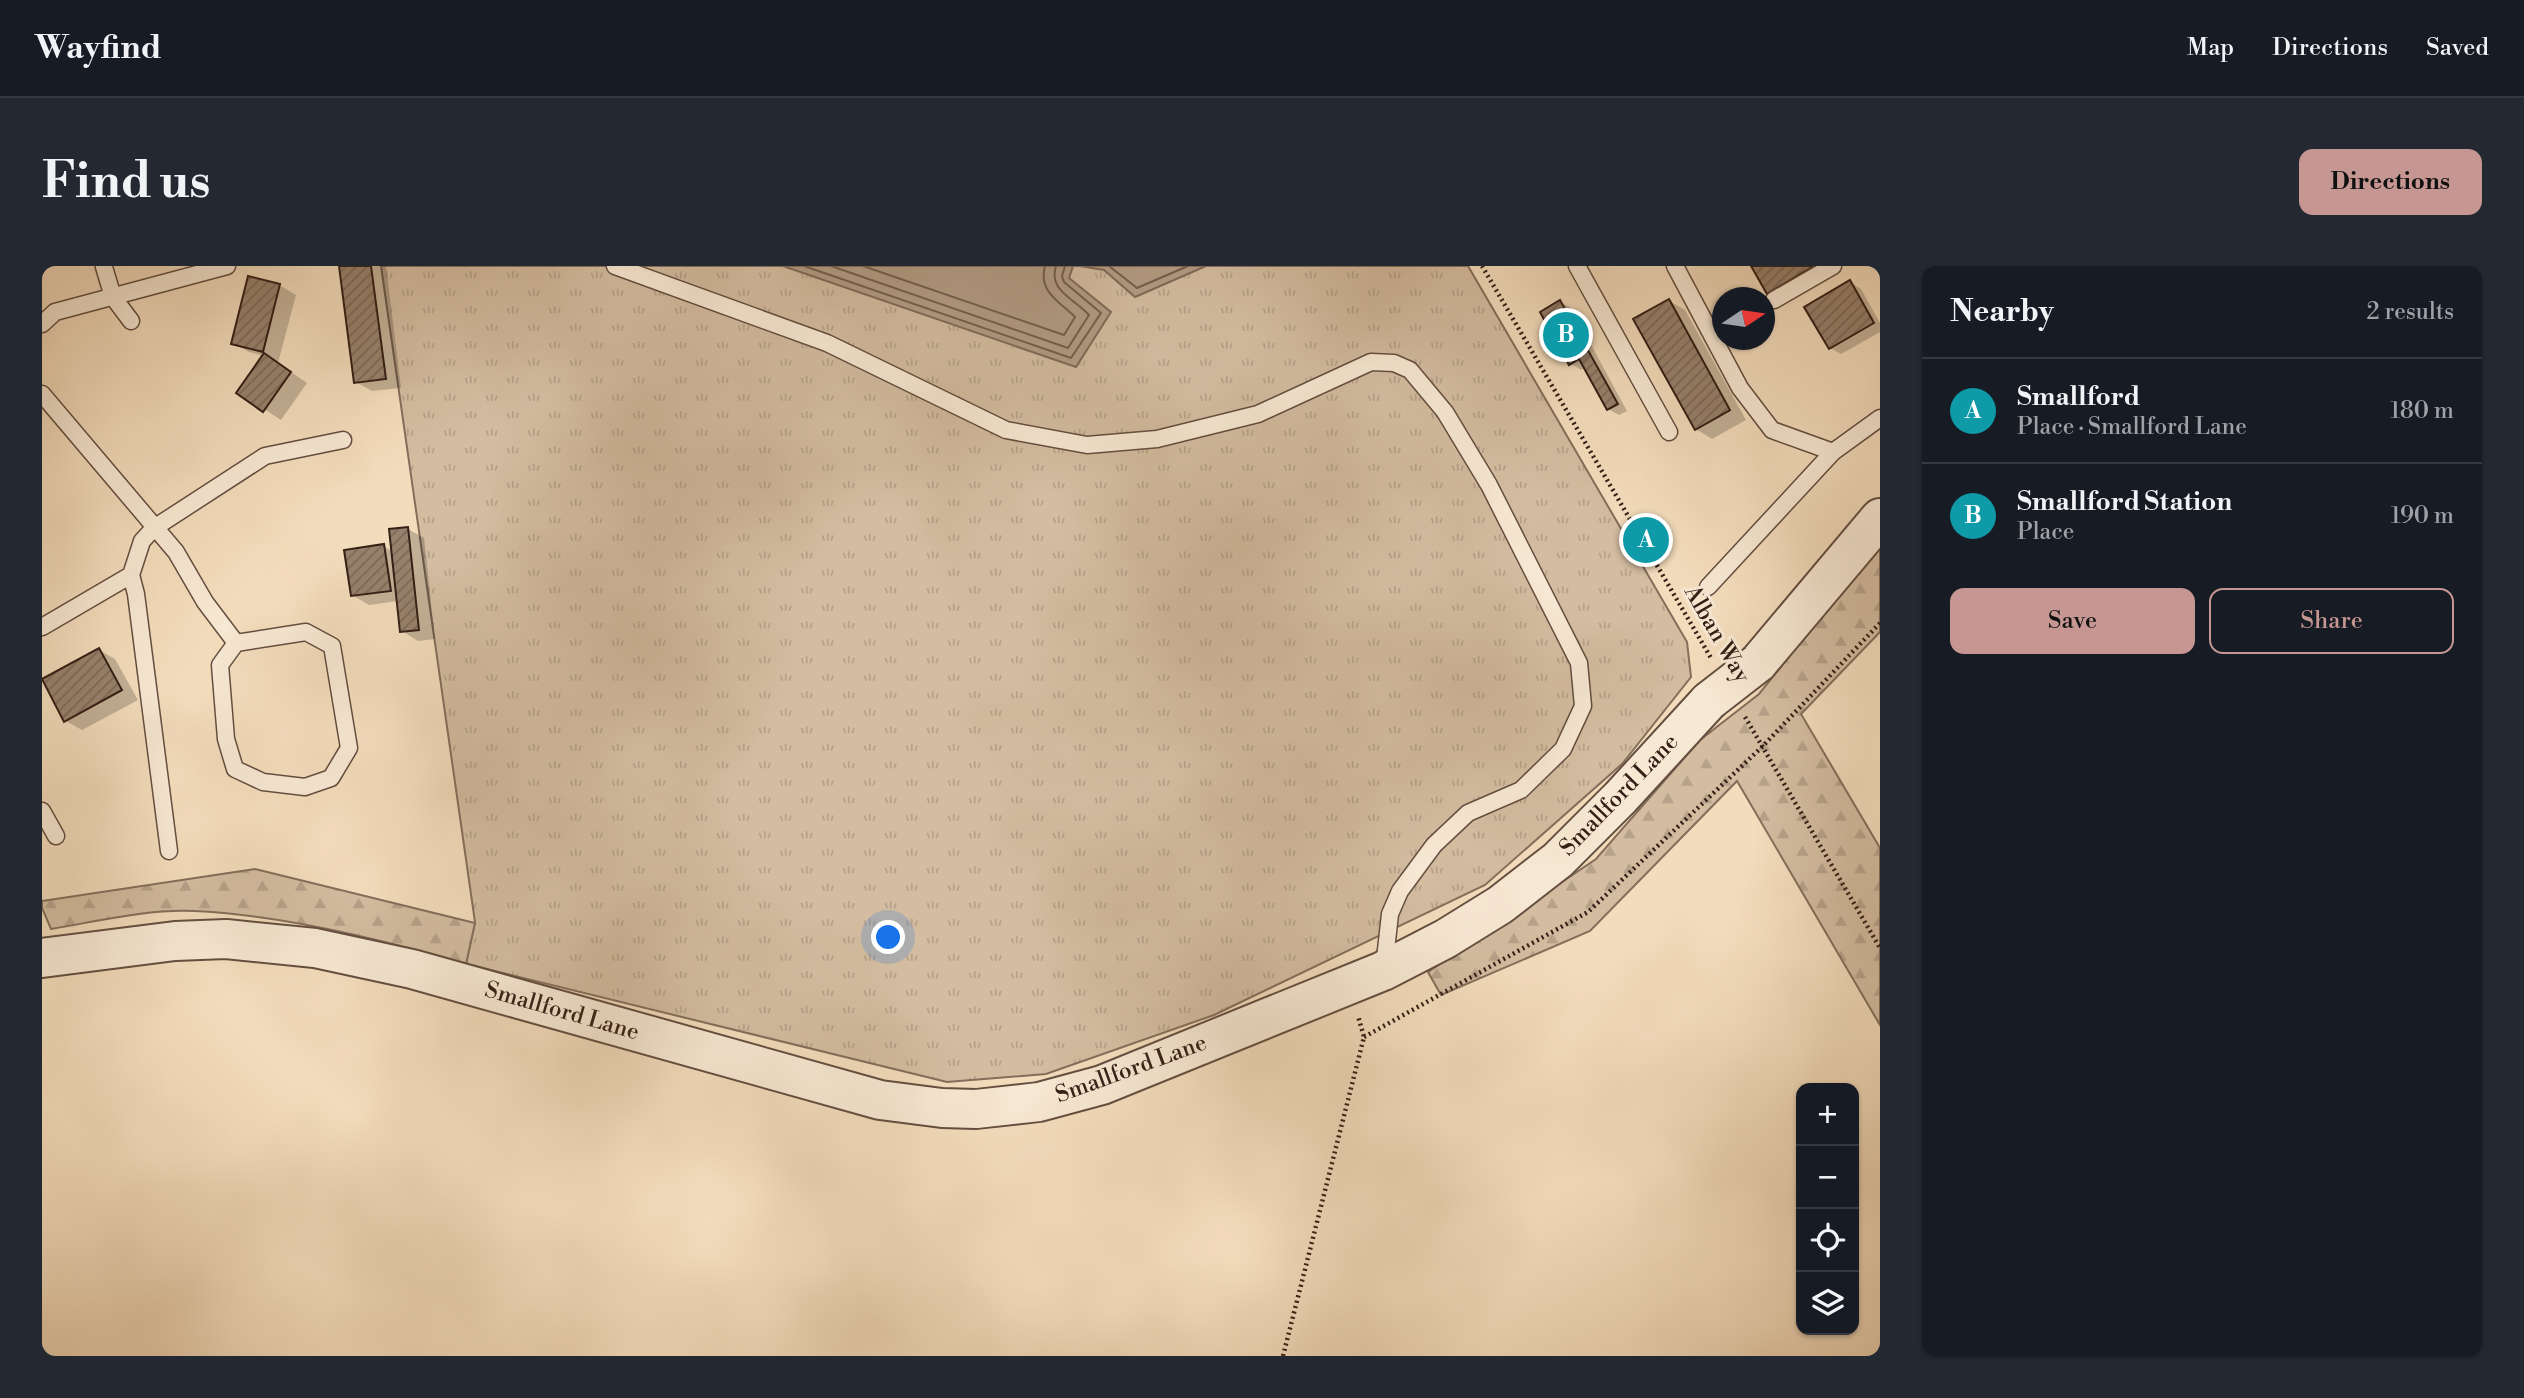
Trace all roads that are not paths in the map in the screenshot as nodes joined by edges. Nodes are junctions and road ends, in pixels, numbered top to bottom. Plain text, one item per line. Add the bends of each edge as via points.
1 (227, 266) edge
2 (615, 266) edge
3 (1577, 266) edge
4 (1675, 266) edge
5 (1833, 266) edge
6 (104, 268) edge
7 (113, 297) junction
8 (1775, 299) edge
9 (131, 321) dead end
10 (42, 324) edge
11 (42, 394) edge
12 (1880, 418) edge
13 (1669, 432) dead end
14 (343, 440) dead end
15 (1833, 452) junction
16 (1880, 518) edge
17 (155, 528) junction
18 (131, 575) junction
19 (1707, 587) dead end
20 (42, 627) edge
21 (236, 643) junction
22 (42, 811) edge
23 (56, 836) dead end
24 (169, 851) dead end
25 (42, 958) edge
26 (1383, 971) junction

1 - 7 lane
2 - 26 lane via 827,343 1006,430 1087,446 1157,439 1258,414 1371,362 1394,363 1410,370 1446,412 1489,485 1578,663 1583,706 1563,749 1521,790 1468,813 1434,845 1400,891 1390,914
3 - 13 lane
4 - 15 lane via 1740,388 1772,430
5 - 8 lane
6 - 7 lane
7 - 9 lane
7 - 10 lane via 55,312
11 - 17 lane
12 - 15 lane
14 - 17 lane via 265,456
15 - 19 lane
16 - 26 street, Smallford Lane, bridge via 1725,705 1558,860 1500,905
17 - 18 lane via 142,541
17 - 21 lane
18 - 20 lane
18 - 24 lane
21 - 21 lane via 306,632 332,646 349,748 331,778 306,787 263,782 234,769 226,739 220,664
22 - 23 lane
25 - 26 street, Smallford Lane via 226,939 316,948 412,969 880,1100 976,1110 1039,1102 1102,1085

